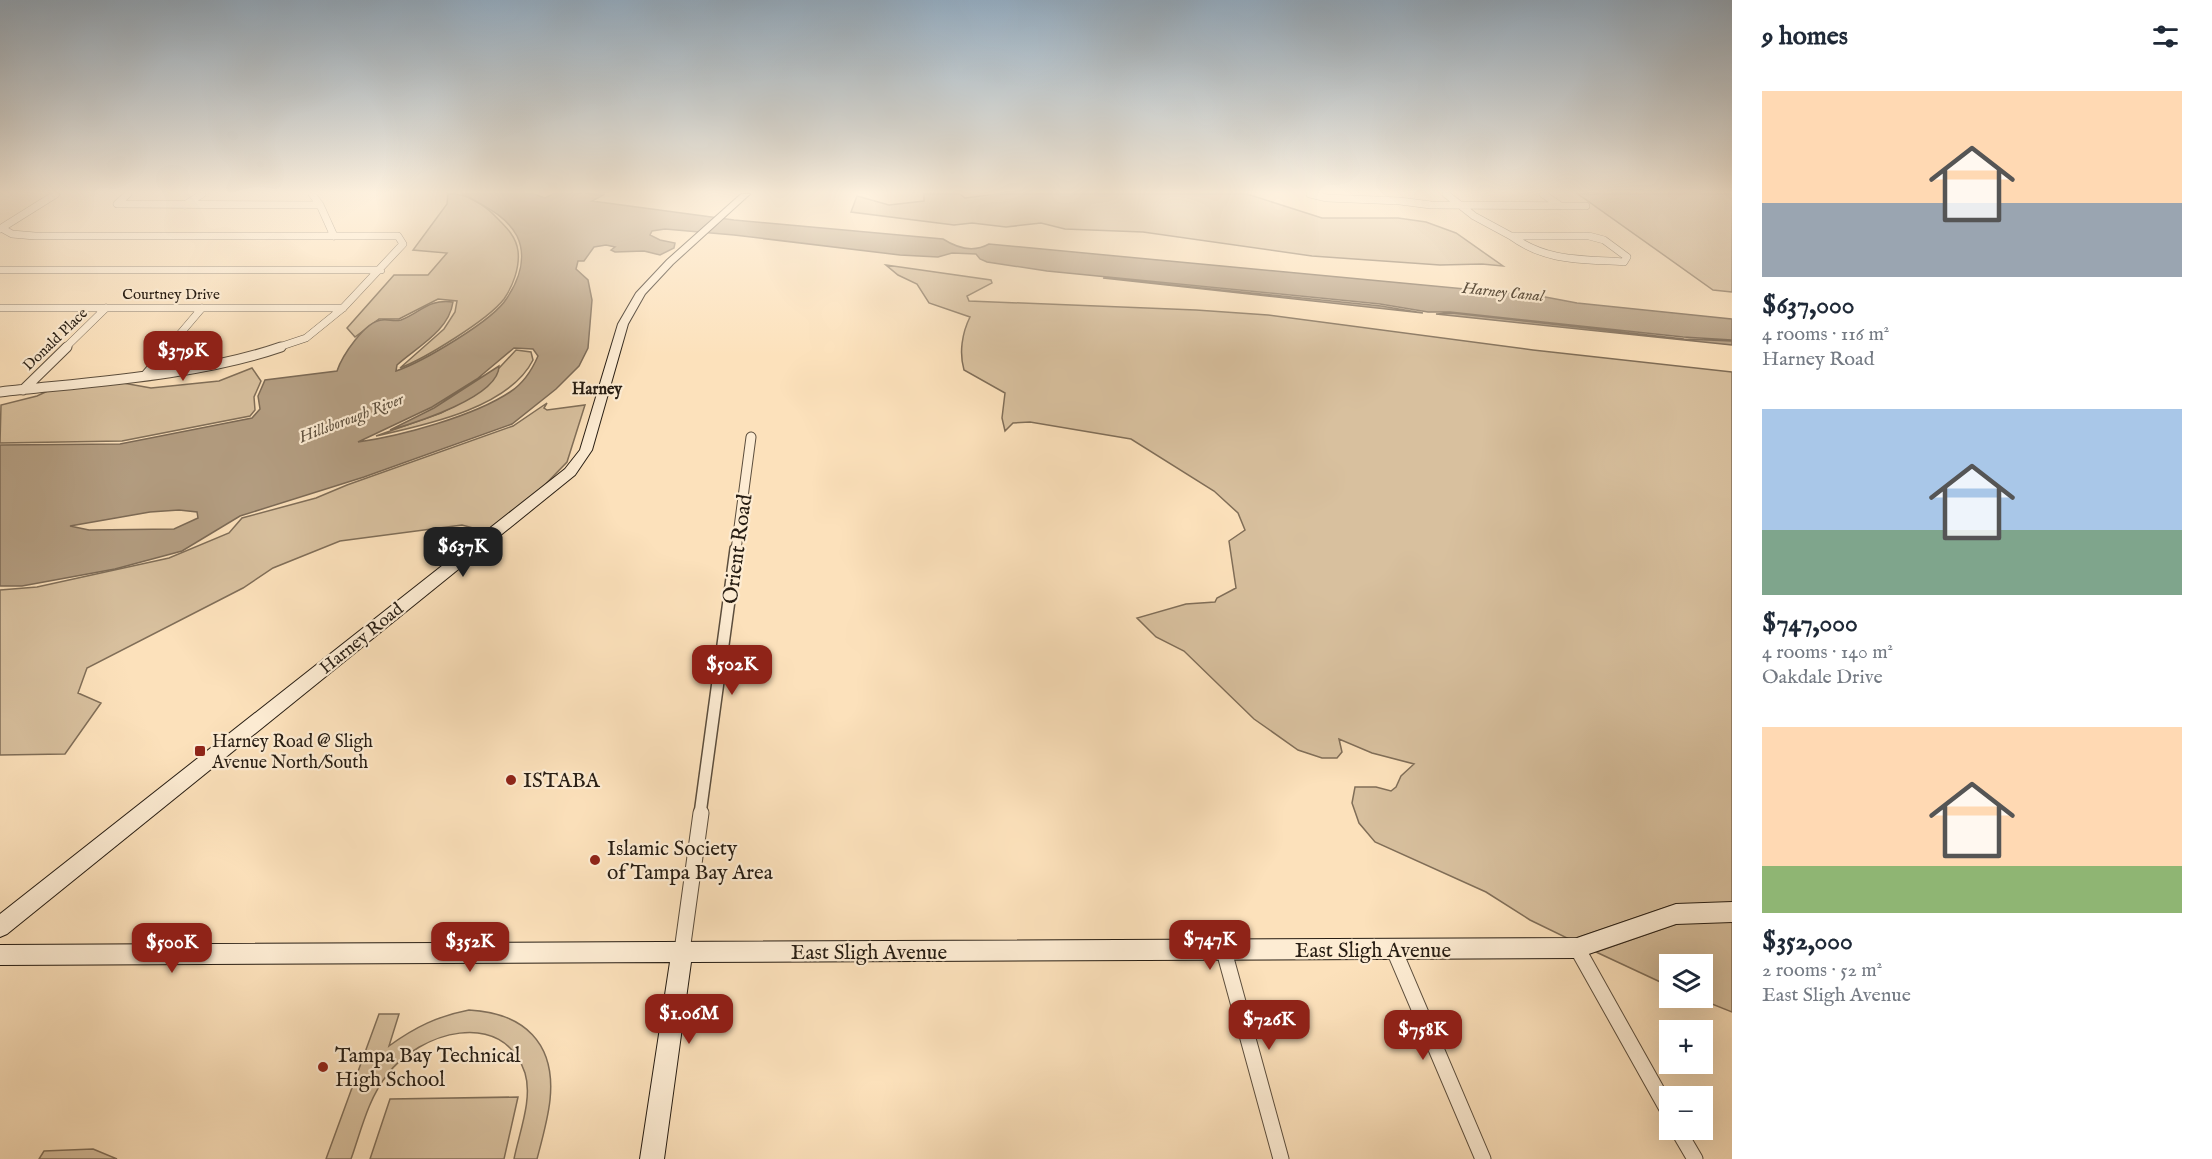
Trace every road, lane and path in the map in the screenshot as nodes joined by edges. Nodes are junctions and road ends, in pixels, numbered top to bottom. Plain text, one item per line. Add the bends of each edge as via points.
1 (400, 248) edge
2 (687, 248) edge
3 (1527, 248) edge
4 (1615, 248) edge
5 (0, 270) edge
6 (381, 270) junction
7 (0, 308) edge
8 (106, 308) junction
9 (202, 308) junction
10 (343, 308) junction
11 (146, 375) junction
12 (23, 390) junction
13 (0, 392) edge
14 (751, 437) dead end
15 (1732, 912) edge
16 (0, 927) edge
17 (1576, 948) junction
18 (1394, 950) junction
19 (682, 951) junction
20 (1224, 951) junction
21 (0, 955) edge
22 (1659, 1095) edge
23 (1684, 1140) edge
24 (652, 1159) edge
25 (1281, 1159) edge
26 (1484, 1159) edge
27 (1695, 1159) edge

1 - 6 street
2 - 16 street, Harney Road via 641,293 623,324 586,450 570,472
3 - 4 street via 1550,256 1624,262 1627,257
5 - 6 street
6 - 10 street
7 - 8 street, Courtney Drive
8 - 9 street, Courtney Drive
8 - 12 street, Donald Place
9 - 10 street, Courtney Drive
9 - 11 street
10 - 11 street via 306,338 249,357
11 - 12 street
12 - 13 street
14 - 19 street, Orient Road
15 - 17 street, East Sligh Avenue via 1676,914
17 - 18 street, East Sligh Avenue
17 - 22 street
18 - 20 street, East Sligh Avenue
18 - 26 street
19 - 20 street, East Sligh Avenue
19 - 21 street, East Sligh Avenue
19 - 24 street, Orient Road
20 - 25 street
23 - 27 street

